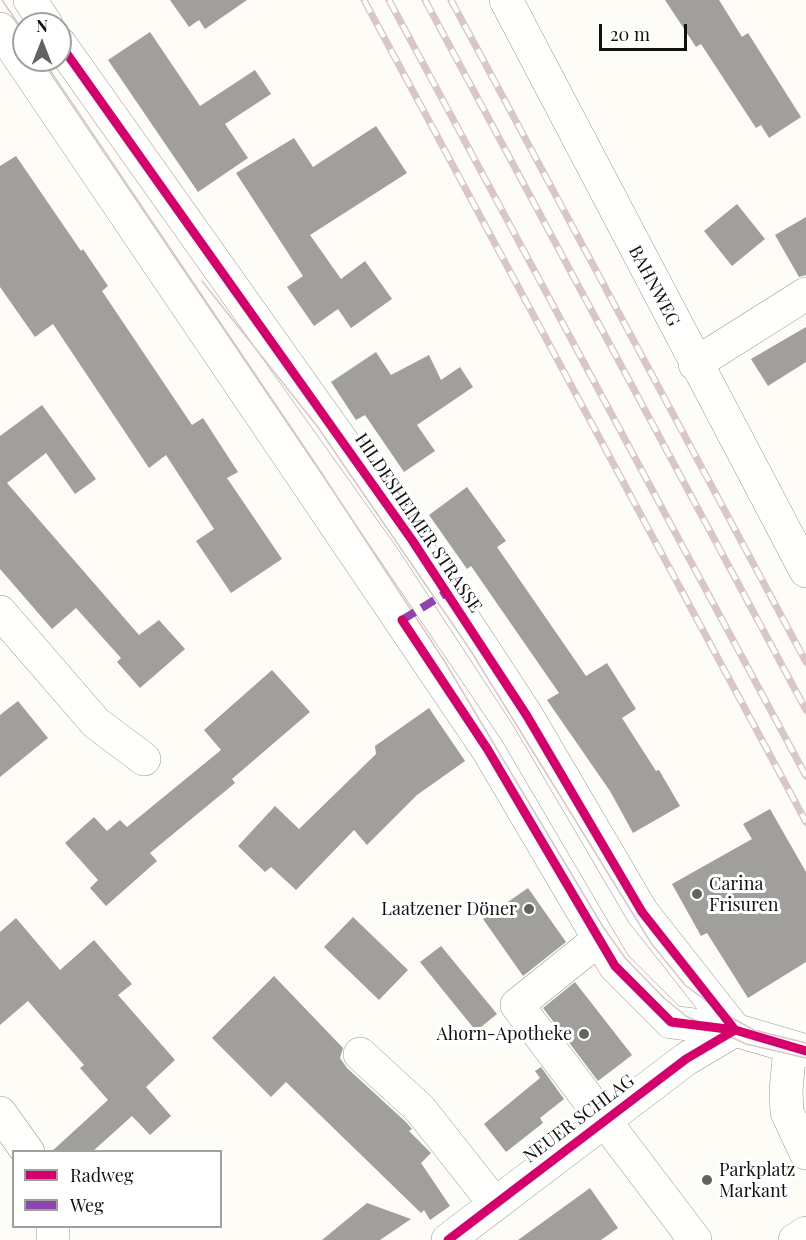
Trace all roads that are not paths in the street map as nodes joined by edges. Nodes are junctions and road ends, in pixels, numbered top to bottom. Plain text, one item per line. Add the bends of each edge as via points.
1 (506, 0) edge
2 (0, 29) edge
3 (72, 61) edge
4 (806, 294) edge
5 (695, 364) junction
6 (806, 571) edge
7 (0, 612) edge
8 (144, 759) dead end
9 (598, 940) junction
10 (735, 1030) junction
11 (798, 1049) edge
12 (360, 1054) dead end
13 (0, 1113) edge
14 (605, 1119) junction
15 (27, 1150) edge
16 (806, 1153) edge
17 (495, 1204) junction
18 (806, 1233) edge
19 (448, 1240) edge
20 (695, 1240) edge
21 (795, 1240) edge

1 - 5 street, BAHNWEG
2 - 9 street via 488,750
3 - 10 street, HILDESHEIMER STRASSE via 418,549 527,716 642,912
4 - 5 street
5 - 6 street, BAHNWEG
7 - 8 street via 96,723
9 - 10 street via 615,966 671,1022
9 - 14 street via 517,1005
10 - 11 street
10 - 14 street, NEUER SCHLAG via 686,1059
11 - 16 street via 786,1090 787,1112
12 - 17 street via 420,1109
13 - 15 street
14 - 17 street, NEUER SCHLAG
14 - 20 street
17 - 19 street, NEUER SCHLAG
18 - 21 street

